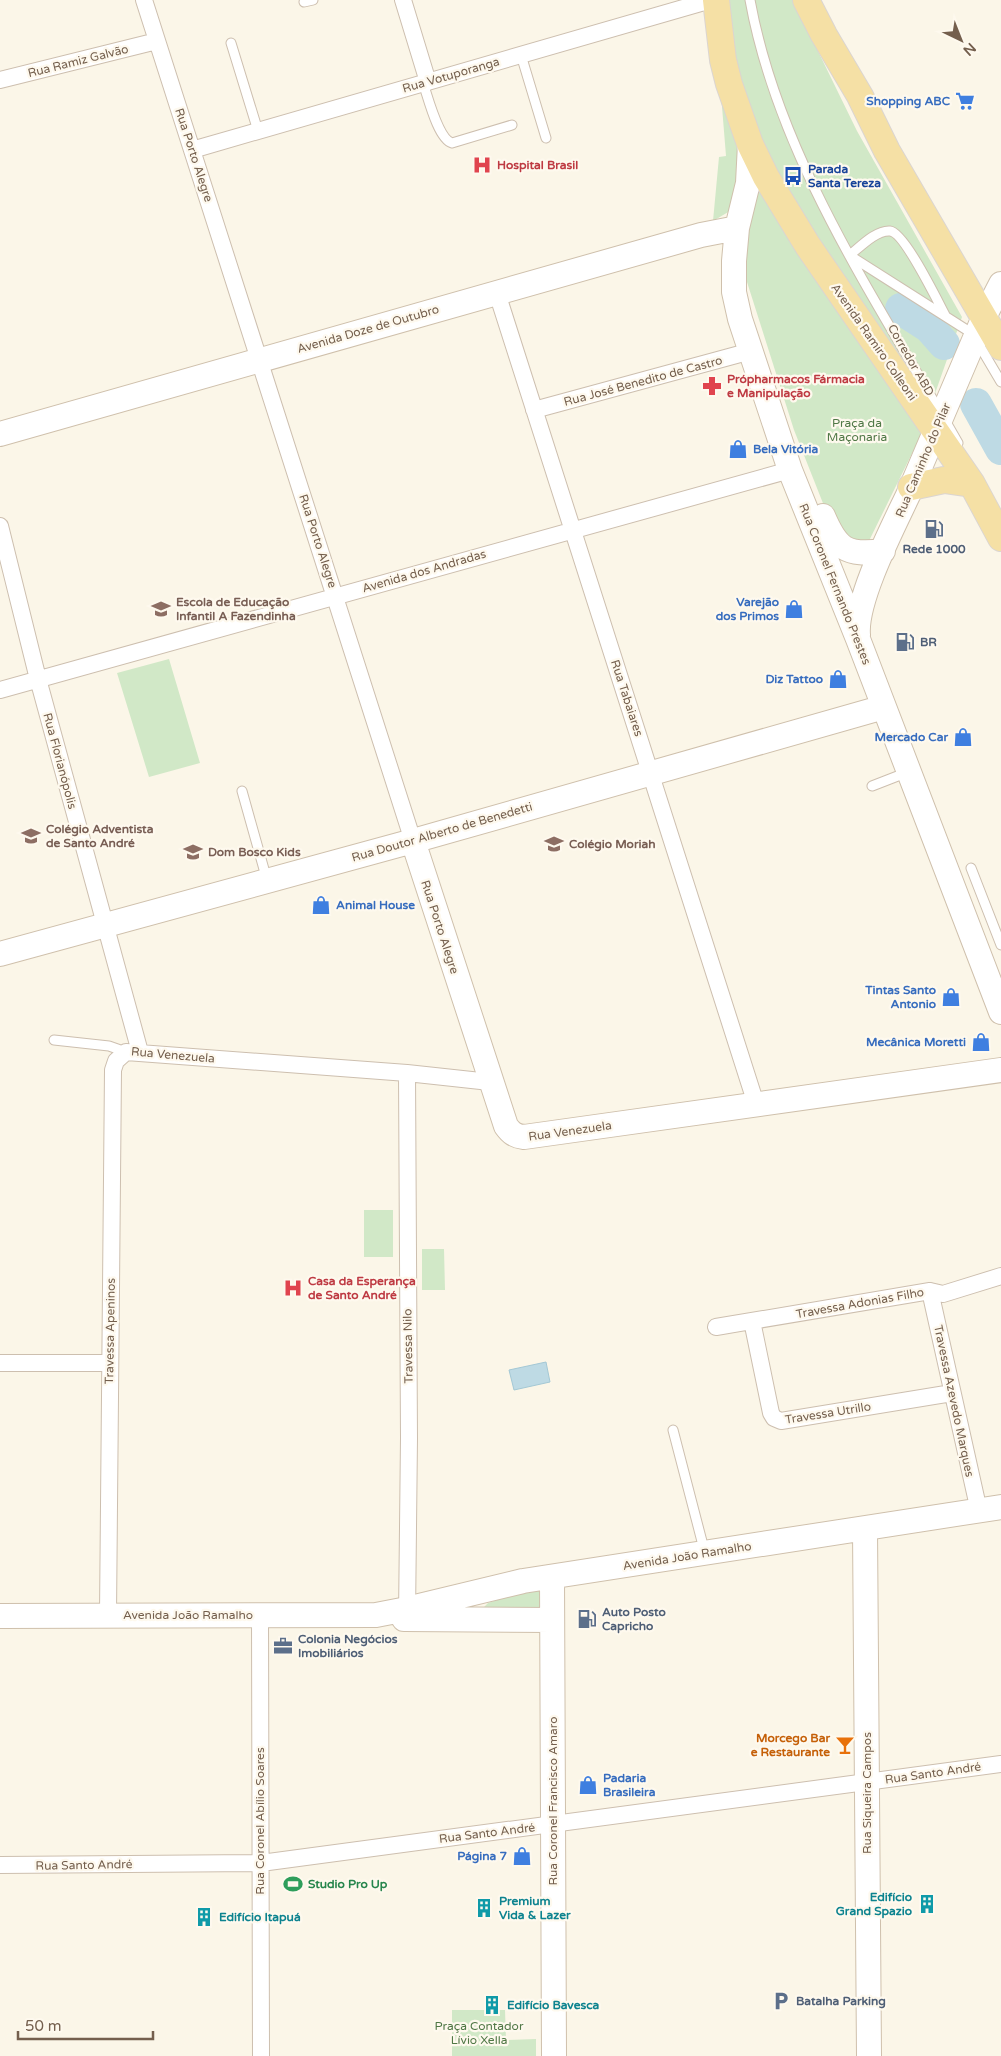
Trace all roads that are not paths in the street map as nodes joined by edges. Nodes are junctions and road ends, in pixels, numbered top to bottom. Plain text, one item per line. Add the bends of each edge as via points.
1 (144, 0) edge
2 (403, 0) edge
3 (711, 0) edge
4 (716, 0) edge
5 (750, 0) edge
6 (810, 3) edge
7 (157, 41) junction
8 (231, 44) dead end
9 (521, 55) junction
10 (0, 80) edge
11 (425, 82) junction
12 (512, 125) dead end
13 (258, 131) junction
14 (546, 138) dead end
15 (750, 144) junction
16 (192, 150) junction
17 (737, 228) junction
18 (850, 255) junction
19 (1001, 284) edge
20 (497, 293) junction
21 (946, 316) junction
22 (980, 328) junction
23 (1001, 347) edge
24 (751, 351) junction
25 (259, 360) junction
26 (1001, 382) edge
27 (769, 404) junction
28 (534, 410) junction
29 (939, 422) junction
30 (0, 434) edge
31 (964, 453) dead end
32 (790, 470) junction
33 (972, 476) junction
34 (911, 487) junction
35 (1001, 518) edge
36 (0, 526) edge
37 (572, 530) junction
38 (1001, 538) edge
39 (883, 551) junction
40 (336, 596) junction
41 (858, 639) junction
42 (38, 679) junction
43 (0, 690) edge
44 (884, 707) junction
45 (908, 772) junction
46 (651, 773) junction
47 (872, 786) dead end
48 (242, 791) dead end
49 (413, 841) junction
50 (971, 868) dead end
51 (267, 881) junction
52 (104, 926) junction
53 (1001, 945) edge
54 (0, 954) edge
55 (1001, 1012) edge
56 (54, 1040) dead end
57 (133, 1052) junction
58 (1001, 1070) edge
59 (407, 1073) junction
60 (490, 1082) junction
61 (756, 1104) junction
62 (1001, 1276) edge
63 (930, 1291) junction
64 (752, 1321) junction
65 (716, 1327) dead end
66 (0, 1363) edge
67 (110, 1363) junction
68 (952, 1392) junction
69 (672, 1430) dead end
70 (990, 1509) edge
71 (865, 1529) junction
72 (706, 1553) junction
73 (552, 1577) junction
74 (407, 1614) junction
75 (108, 1615) junction
76 (260, 1615) junction
77 (0, 1616) edge
78 (552, 1620) junction
79 (1001, 1764) edge
80 (868, 1782) junction
81 (554, 1825) junction
82 (261, 1863) junction
83 (0, 1865) edge
84 (261, 2056) edge
85 (554, 2056) edge
86 (869, 2056) edge

1 - 7 street, Rua Porto Alegre
2 - 11 street
3 - 9 street, Rua Votuporanga
4 - 15 main road, Avenida Ramiro Colleoni via 723,60
5 - 18 lane, Corredor ABD via 781,112
6 - 22 main road
7 - 10 street, Rua Ramiz Galvão
7 - 16 street, Rua Porto Alegre
8 - 13 lane
9 - 11 street, Rua Votuporanga
9 - 14 lane
11 - 12 lane via 441,132 448,142
11 - 13 street, Rua Votuporanga
13 - 16 street, Rua Votuporanga
15 - 17 street, Rua Coronel Fernando Prestes via 748,183
15 - 29 main road, Avenida Ramiro Colleoni via 808,246
16 - 25 street, Rua Porto Alegre
17 - 20 street, Avenida Doze de Outubro via 701,235
17 - 24 street, Rua Coronel Fernando Prestes via 734,292
18 - 21 lane
18 - 21 lane via 884,232 898,234
18 - 29 lane, Corredor ABD
19 - 22 street, Rua Caminho do Pilar
20 - 25 street, Avenida Doze de Outubro
20 - 28 street, Rua Tabaiares
21 - 22 lane via 970,332
22 - 23 main road
22 - 26 lane
22 - 29 street, Rua Caminho do Pilar
24 - 27 street, Rua Coronel Fernando Prestes
24 - 28 street, Rua José Benedito de Castro
25 - 30 street, Avenida Doze de Outubro
25 - 40 street, Rua Porto Alegre
27 - 32 street, Rua Coronel Fernando Prestes
27 - 39 street via 793,447 834,539 851,552
28 - 37 street, Rua Tabaiares
29 - 31 lane, Corredor ABD
29 - 33 main road, Avenida Ramiro Colleoni
29 - 34 street, Rua Caminho do Pilar
32 - 37 street, Avenida dos Andradas
32 - 41 street, Rua Coronel Fernando Prestes
33 - 34 main road
33 - 35 lane
33 - 38 main road, Avenida Ramiro Colleoni
34 - 39 street, Rua Caminho do Pilar
36 - 42 street, Rua Florianópolis
37 - 40 street, Avenida dos Andradas
37 - 46 street, Rua Tabaiares
39 - 41 street, Rua Caminho do Pilar via 861,605
40 - 42 street, Avenida dos Andradas
40 - 49 street, Rua Porto Alegre
41 - 44 street, Rua Coronel Fernando Prestes
42 - 43 street, Avenida dos Andradas
42 - 52 street, Rua Florianópolis
44 - 45 street, Rua Coronel Fernando Prestes
44 - 46 street, Rua Doutor Alberto de Benedetti
45 - 47 lane
45 - 55 street, Rua Coronel Fernando Prestes
46 - 49 street, Rua Doutor Alberto de Benedetti
46 - 61 street, Rua Tabaiares
48 - 51 lane
49 - 51 street, Rua Doutor Alberto de Benedetti
49 - 60 street, Rua Porto Alegre
50 - 53 lane
51 - 52 street, Rua Doutor Alberto de Benedetti
52 - 54 street, Rua Doutor Alberto de Benedetti
52 - 57 street, Rua Florianópolis
56 - 57 lane, Rua Venezuela
57 - 59 street, Rua Venezuela
57 - 67 street, Travessa Apeninos via 116,1061 113,1070
58 - 61 street, Rua Venezuela
59 - 60 street, Rua Venezuela
59 - 74 street, Travessa Nilo
60 - 61 street, Rua Venezuela via 506,1126 516,1136 524,1137
62 - 63 street, Travessa Adonias Filho via 943,1294
63 - 64 street, Travessa Adonias Filho
63 - 68 street, Travessa Azevedo Marques
64 - 65 street, Travessa Adonias Filho
64 - 68 street, Travessa Utrillo via 771,1413 777,1420
66 - 67 street
67 - 75 street, Travessa Apeninos
68 - 70 street, Travessa Azevedo Marques
69 - 72 lane
70 - 71 street, Avenida João Ramalho
71 - 72 street, Avenida João Ramalho
71 - 80 street, Rua Siqueira Campos
72 - 73 street, Avenida João Ramalho
73 - 74 street, Avenida João Ramalho via 523,1581
73 - 78 street, Rua Coronel Francisco Amaro
74 - 76 street, Avenida João Ramalho
74 - 78 street, Avenida João Ramalho
75 - 76 street, Avenida João Ramalho
75 - 77 street, Avenida João Ramalho
76 - 82 street, Rua Coronel Abílio Soares
78 - 81 street, Rua Coronel Francisco Amaro
79 - 80 street, Rua Santo André
80 - 81 street, Rua Santo André
80 - 86 street, Rua Siqueira Campos
81 - 82 street, Rua Santo André
81 - 85 street, Rua Coronel Francisco Amaro
82 - 83 street, Rua Santo André
82 - 84 street, Rua Coronel Abílio Soares

